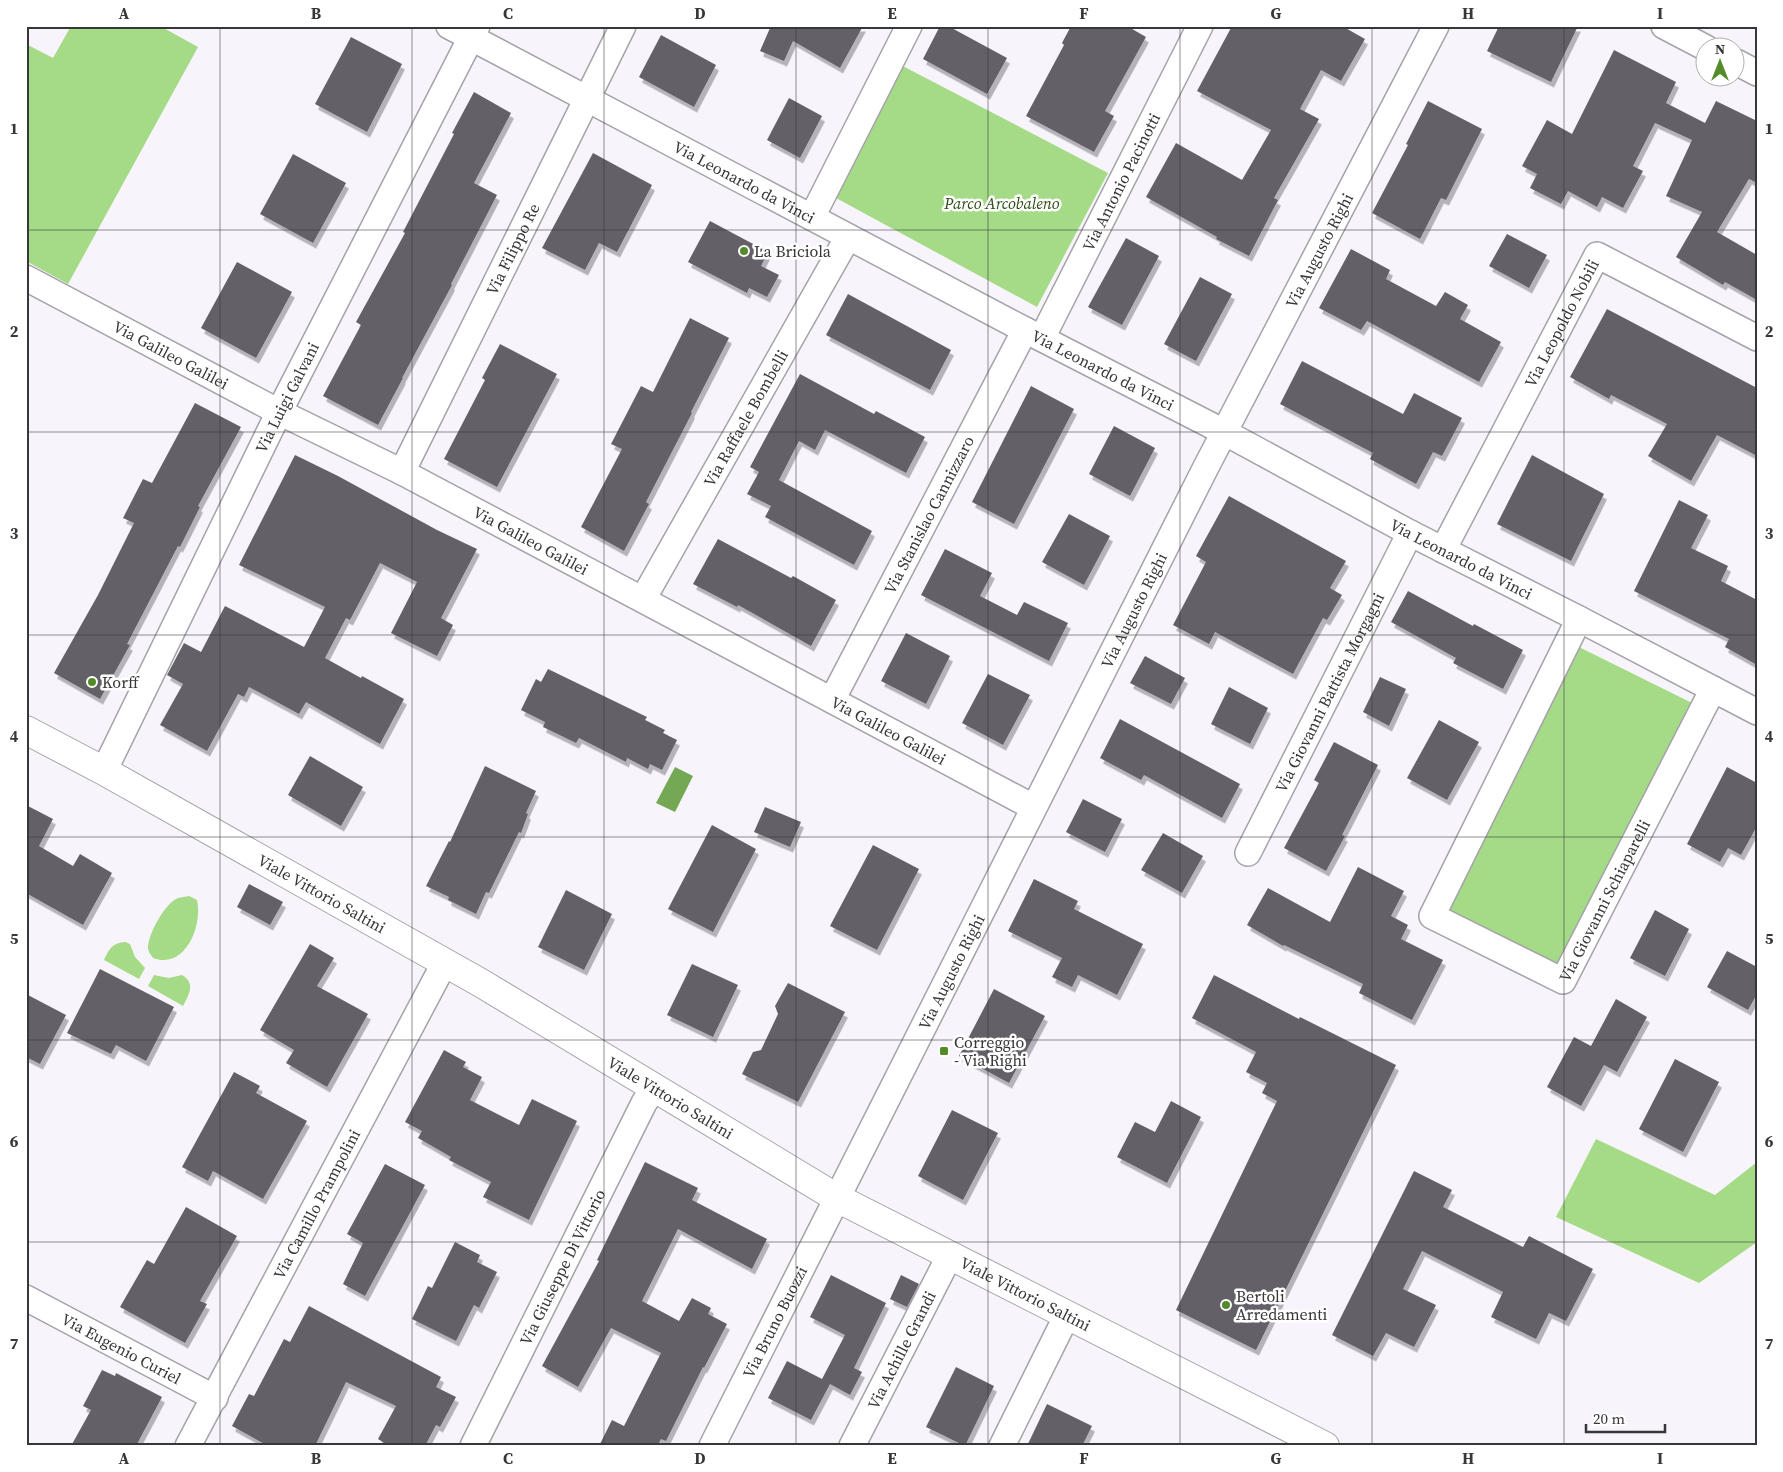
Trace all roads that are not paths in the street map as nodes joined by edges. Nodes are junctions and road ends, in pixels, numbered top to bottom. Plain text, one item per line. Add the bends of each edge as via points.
1 (449, 26) edge
2 (623, 26) edge
3 (909, 26) edge
4 (1200, 26) edge
5 (1436, 26) edge
6 (1664, 26) edge
7 (474, 32) edge
8 (1696, 43) edge
9 (587, 99) junction
10 (812, 217) junction
11 (848, 237) junction
12 (26, 278) edge
13 (1034, 334) junction
14 (1757, 338) edge
15 (279, 412) junction
16 (1224, 432) junction
17 (402, 472) junction
18 (1410, 532) junction
19 (1443, 550) junction
20 (643, 600) junction
21 (1579, 619) junction
22 (1713, 689) junction
23 (832, 700) junction
24 (1757, 712) edge
25 (26, 730) edge
26 (104, 771) junction
27 (1033, 807) junction
28 (1248, 853) dead end
29 (445, 962) junction
30 (654, 1088) junction
31 (837, 1198) junction
32 (950, 1255) junction
33 (26, 1298) edge
34 (1067, 1315) junction
35 (215, 1398) junction
36 (188, 1446) edge
37 (473, 1446) edge
38 (712, 1446) edge
39 (852, 1446) edge
40 (1002, 1446) edge
41 (1325, 1446) edge

1 - 7 street, Via Leonardo da Vinci
2 - 9 street, Via Filippo Re
3 - 10 street
4 - 13 street, Via Antonio Pacinotti
5 - 16 street, Via Augusto Righi
6 - 8 street
7 - 9 street, Via Leonardo da Vinci
7 - 15 street, Via Luigi Galvani
9 - 10 street, Via Leonardo da Vinci
9 - 17 street, Via Filippo Re
10 - 11 street, Via Leonardo da Vinci
11 - 13 street, Via Leonardo da Vinci
11 - 20 street, Via Raffaele Bombelli
12 - 15 street, Via Galileo Galilei
13 - 16 street, Via Leonardo da Vinci
13 - 23 street, Via Stanislao Cannizzaro
14 - 19 street, Via Leopoldo Nobili via 1598,256
15 - 17 street, Via Galileo Galilei
15 - 26 street, Via Luigi Galvani
16 - 18 street, Via Leonardo da Vinci
16 - 27 street, Via Augusto Righi
17 - 20 street, Via Galileo Galilei
18 - 19 street, Via Leonardo da Vinci
18 - 28 street, Via Giovanni Battista Morgagni
19 - 21 street, Via Leonardo da Vinci
20 - 23 street, Via Galileo Galilei
21 - 22 street, Via Leonardo da Vinci
21 - 22 street, Via Giovanni Schiaparelli via 1432,916 1563,981
22 - 24 street, Via Leonardo da Vinci
23 - 27 street, Via Galileo Galilei
25 - 26 street, Viale Vittorio Saltini
26 - 29 street, Viale Vittorio Saltini
27 - 31 street, Via Augusto Righi
29 - 30 street, Viale Vittorio Saltini
29 - 35 street, Via Camillo Prampolini
30 - 31 street, Viale Vittorio Saltini
30 - 37 street, Via Giuseppe Di Vittorio
31 - 32 street, Viale Vittorio Saltini
31 - 38 street, Via Bruno Buozzi
32 - 34 street, Viale Vittorio Saltini
32 - 39 street, Via Achille Grandi
33 - 35 street, Via Eugenio Curiel
34 - 40 street
34 - 41 street, Viale Vittorio Saltini
35 - 36 street, Via Camillo Prampolini

